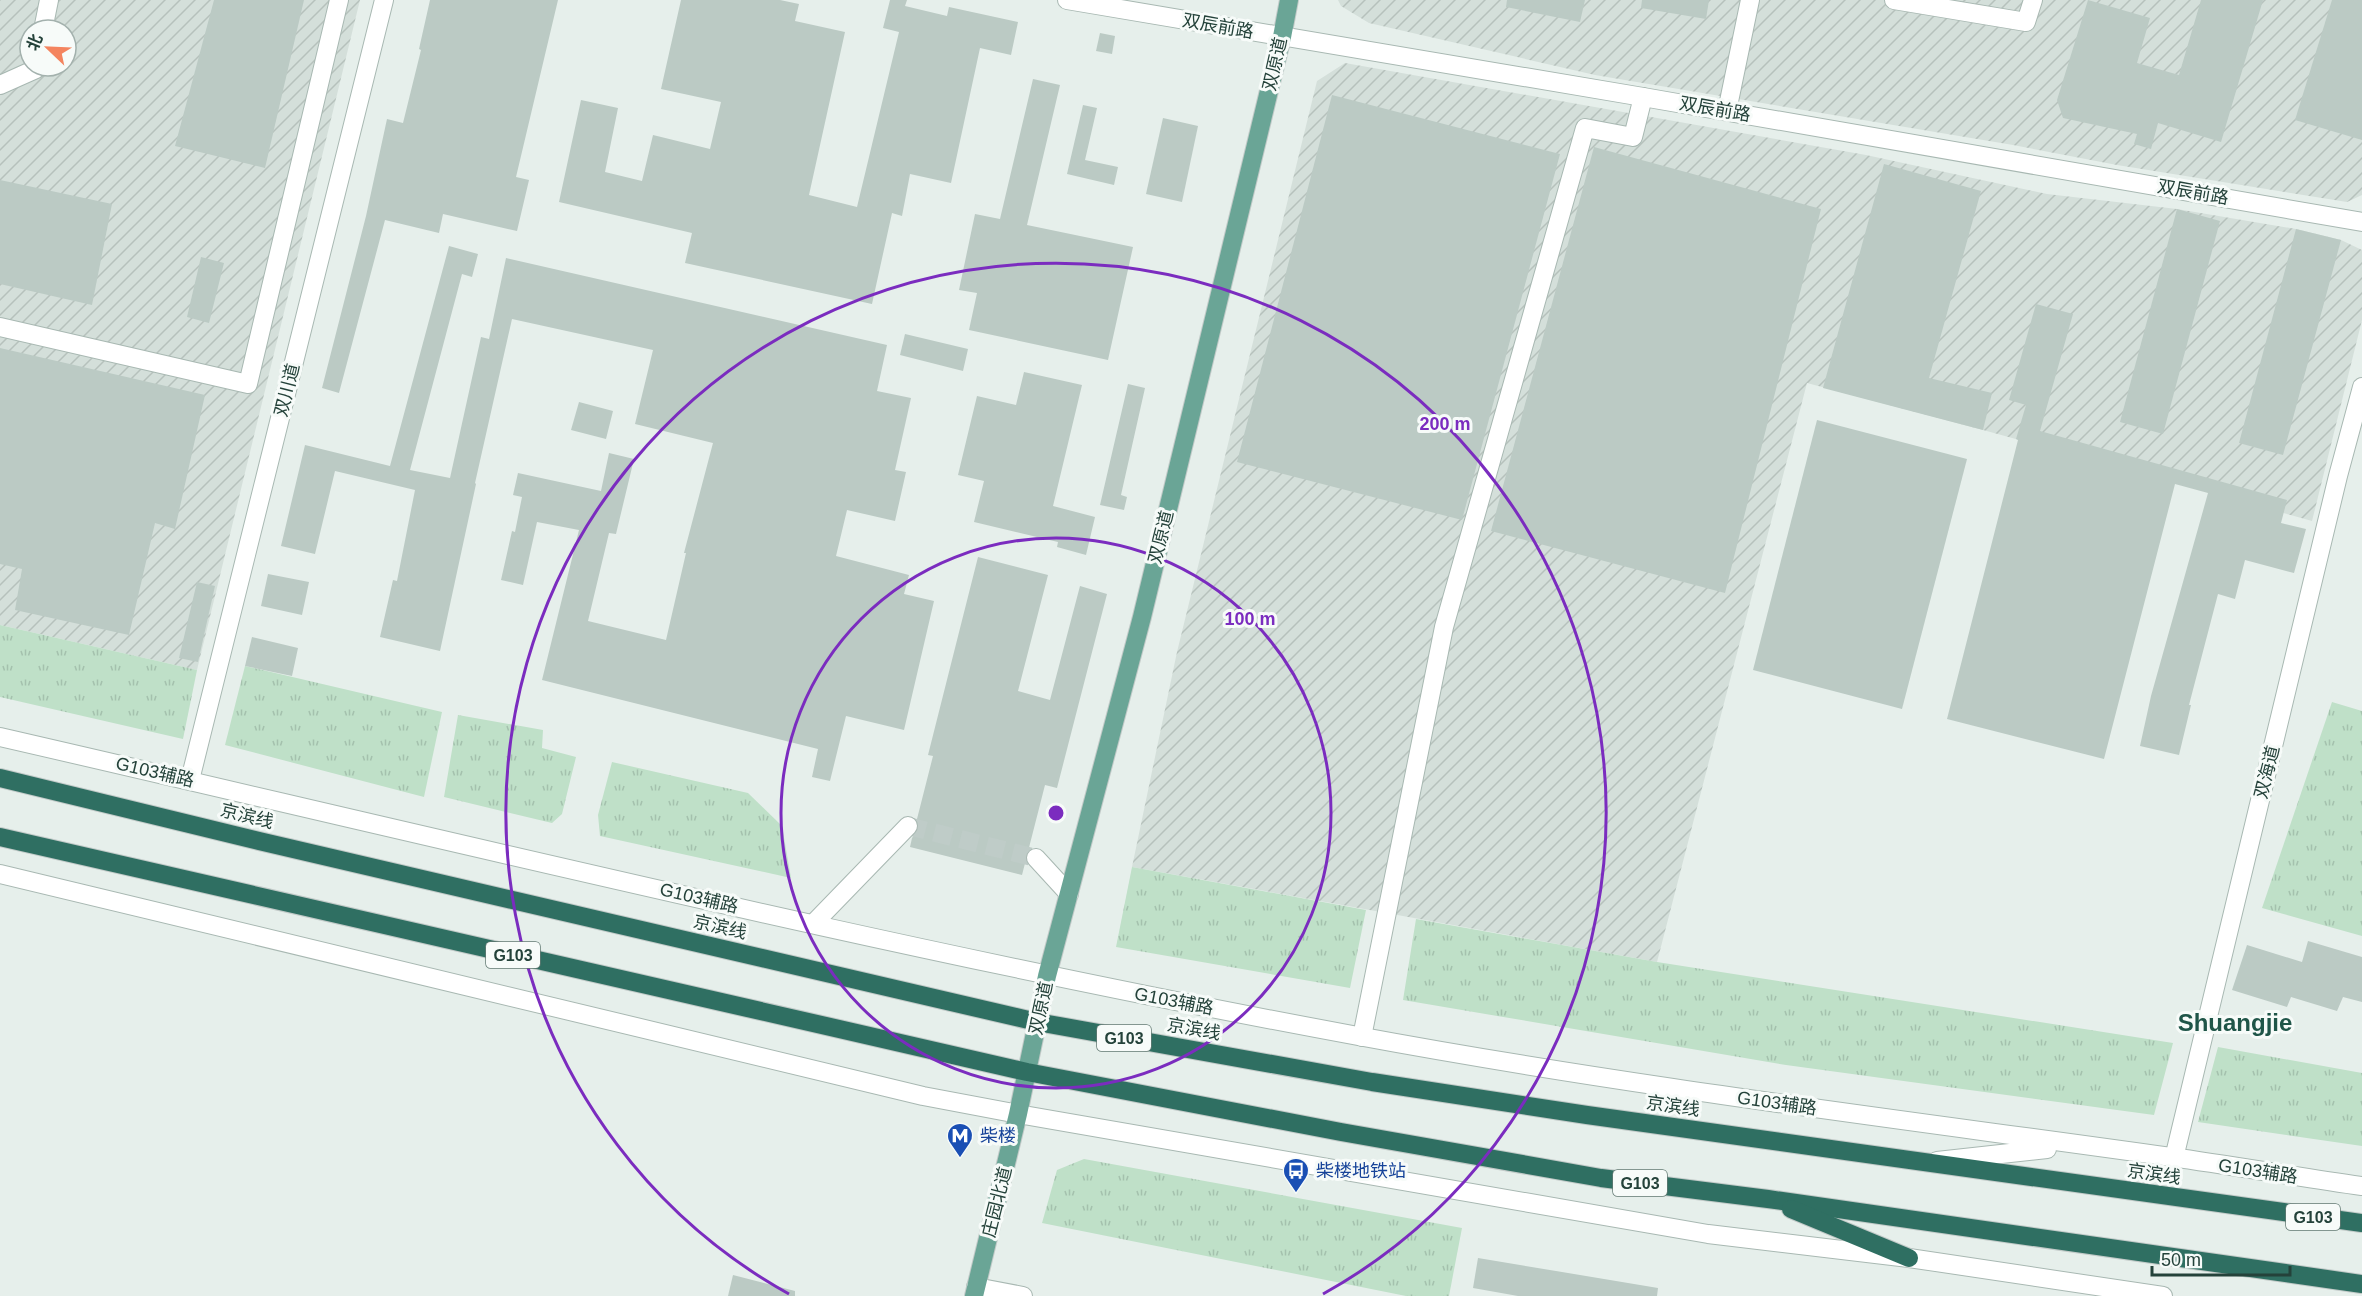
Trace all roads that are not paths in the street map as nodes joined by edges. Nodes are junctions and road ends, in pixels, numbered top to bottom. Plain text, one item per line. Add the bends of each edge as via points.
1 (49, 0) edge
2 (339, 0) edge
3 (384, 0) edge
4 (1067, 0) edge
5 (1288, 0) edge
6 (1750, 0) edge
7 (1894, 0) edge
8 (2033, 0) edge
9 (46, 18) edge
10 (1282, 37) junction
11 (18, 77) edge
12 (0, 85) edge
13 (1643, 97) junction
14 (1727, 111) junction
15 (2362, 222) edge
16 (0, 327) edge
17 (2362, 387) edge
18 (0, 737) edge
19 (0, 778) edge
20 (190, 780) junction
21 (908, 826) dead end
22 (0, 837) edge
23 (1036, 858) tunnel mouth
24 (0, 874) edge
25 (1069, 894) junction
26 (813, 924) junction
27 (1047, 976) junction
28 (1038, 1022) junction
29 (1362, 1037) junction
30 (1027, 1072) junction
31 (1018, 1114) junction
32 (2075, 1146) junction
33 (2174, 1158) junction
34 (1922, 1162) junction
35 (2362, 1186) edge
36 (1768, 1199) junction
37 (2362, 1223) edge
38 (1908, 1258) junction
39 (2362, 1284) edge
40 (975, 1292) edge
41 (1023, 1296) edge
42 (2163, 1296) edge

1 - 9 street
2 - 16 street via 248,384
3 - 20 street, 双川道
4 - 10 street, 双辰前路
5 - 10 main road, 双原道
6 - 14 street
7 - 8 street via 2026,22
10 - 13 street, 双辰前路
10 - 25 main road, 双原道 via 1142,617
11 - 12 street
13 - 14 street, 双辰前路
13 - 29 street via 1633,137 1585,128 1444,627
14 - 15 street, 双辰前路
17 - 33 street, 双海道
18 - 20 street, G103辅路
19 - 28 highway, 京滨线 / G103
20 - 26 street, G103辅路
21 - 26 street
22 - 30 highway, G103
23 - 25 street
24 - 31 street via 923,1096
25 - 27 main road, 双原道
26 - 27 street, G103辅路
27 - 28 main road, 双原道
27 - 29 street, G103辅路
28 - 30 main road, 双原道
28 - 34 highway, 京滨线 / G103 via 1372,1082
29 - 32 street, G103辅路 via 1653,1086
30 - 31 main road, 庄园北道
30 - 36 highway, G103 via 1601,1178
31 - 38 street via 1708,1234
31 - 40 main road, 庄园北道
32 - 33 street, G103辅路
32 - 34 street
33 - 35 street, G103辅路
34 - 37 highway, 京滨线 / G103
36 - 38 highway
36 - 39 highway, G103
38 - 42 street
40 - 41 street

